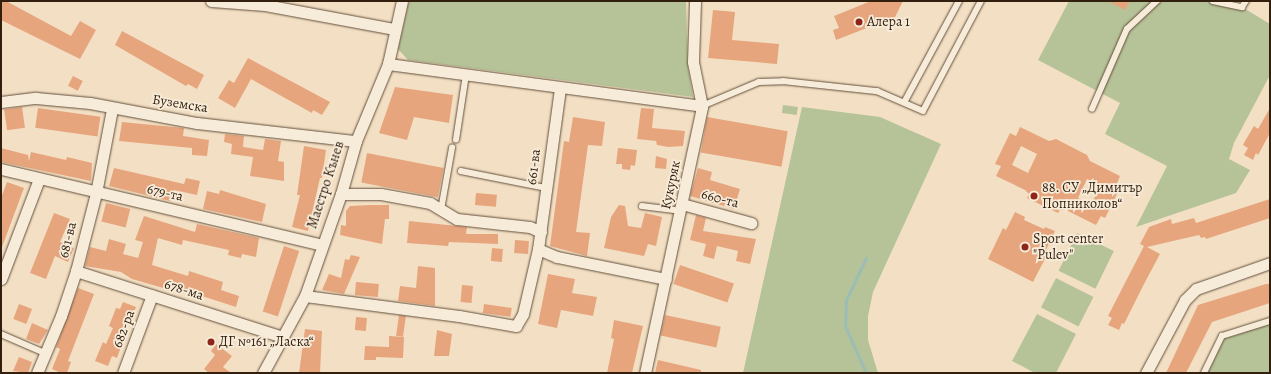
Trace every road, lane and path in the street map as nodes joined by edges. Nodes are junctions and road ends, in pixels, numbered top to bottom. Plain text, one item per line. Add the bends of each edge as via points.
1 (211, 1) edge
2 (402, 1) edge
3 (696, 1) edge
4 (959, 1) edge
5 (981, 1) edge
6 (1157, 1) edge
7 (1213, 1) edge
8 (1246, 1) edge
9 (395, 29) junction
10 (388, 64) junction
11 (466, 74) junction
12 (560, 88) junction
13 (905, 101) junction
14 (1, 102) edge
15 (702, 106) junction
16 (112, 108) junction
17 (1092, 109) dead end
18 (456, 140) dead end
19 (356, 141) junction
20 (452, 148) dead end
21 (1, 169) edge
22 (461, 171) dead end
23 (39, 179) junction
24 (546, 188) junction
25 (96, 193) junction
26 (341, 194) junction
27 (642, 206) dead end
28 (681, 208) junction
29 (441, 210) junction
30 (751, 223) dead end
31 (541, 232) junction
32 (322, 245) junction
33 (538, 250) junction
34 (1270, 263) edge
35 (76, 271) junction
36 (1, 279) edge
37 (666, 279) junction
38 (152, 295) junction
39 (305, 296) junction
40 (1270, 321) edge
41 (1, 334) edge
42 (283, 337) junction
43 (45, 353) junction
44 (37, 373) edge
45 (123, 373) edge
46 (263, 373) edge
47 (645, 373) edge
48 (1146, 373) edge
49 (1204, 373) edge

1 - 9 street via 265,5
2 - 9 street, Маестро Кънев
3 - 15 street, Кукуряк via 693,62
4 - 13 lane
5 - 13 lane via 923,111
6 - 17 lane via 1127,29
7 - 8 lane via 1242,6
9 - 10 street, Маестро Кънев
10 - 11 street
10 - 19 street, Маестро Кънев
11 - 12 street
11 - 18 lane
12 - 15 street
12 - 24 street, 661-ва
13 - 15 lane via 877,91 783,81 759,82
14 - 16 street, Буземска via 36,98 90,103
15 - 28 street, Кукуряк
16 - 19 street, Буземска via 197,123
16 - 25 street, 681-ва
19 - 26 street, Маестро Кънев
20 - 29 lane
21 - 23 street, 679-та
22 - 24 lane
23 - 25 street, 679-та
23 - 36 street
24 - 31 street, 661-ва
25 - 32 street, 679-та
25 - 35 street, 681-ва
26 - 29 street via 381,194 430,203
26 - 32 street, Маестро Кънев
27 - 28 lane
28 - 30 street, 660-та
28 - 37 street, Кукуряк
29 - 31 street via 457,219 530,227
31 - 33 street, 661-ва
32 - 39 street, Маестро Кънев
33 - 37 street via 557,257
33 - 39 street, 661-ва via 523,314 516,326
34 - 48 street via 1196,289 1185,300
35 - 38 street, 678-ма
35 - 43 street, 681-ва
37 - 47 street, Кукуряк
38 - 42 street, 678-ма
38 - 45 street, 682-ра
39 - 42 street, Маестро Кънев
40 - 49 lane via 1222,336
41 - 43 lane
42 - 46 street, Маестро Кънев
43 - 44 street, 681-ва

